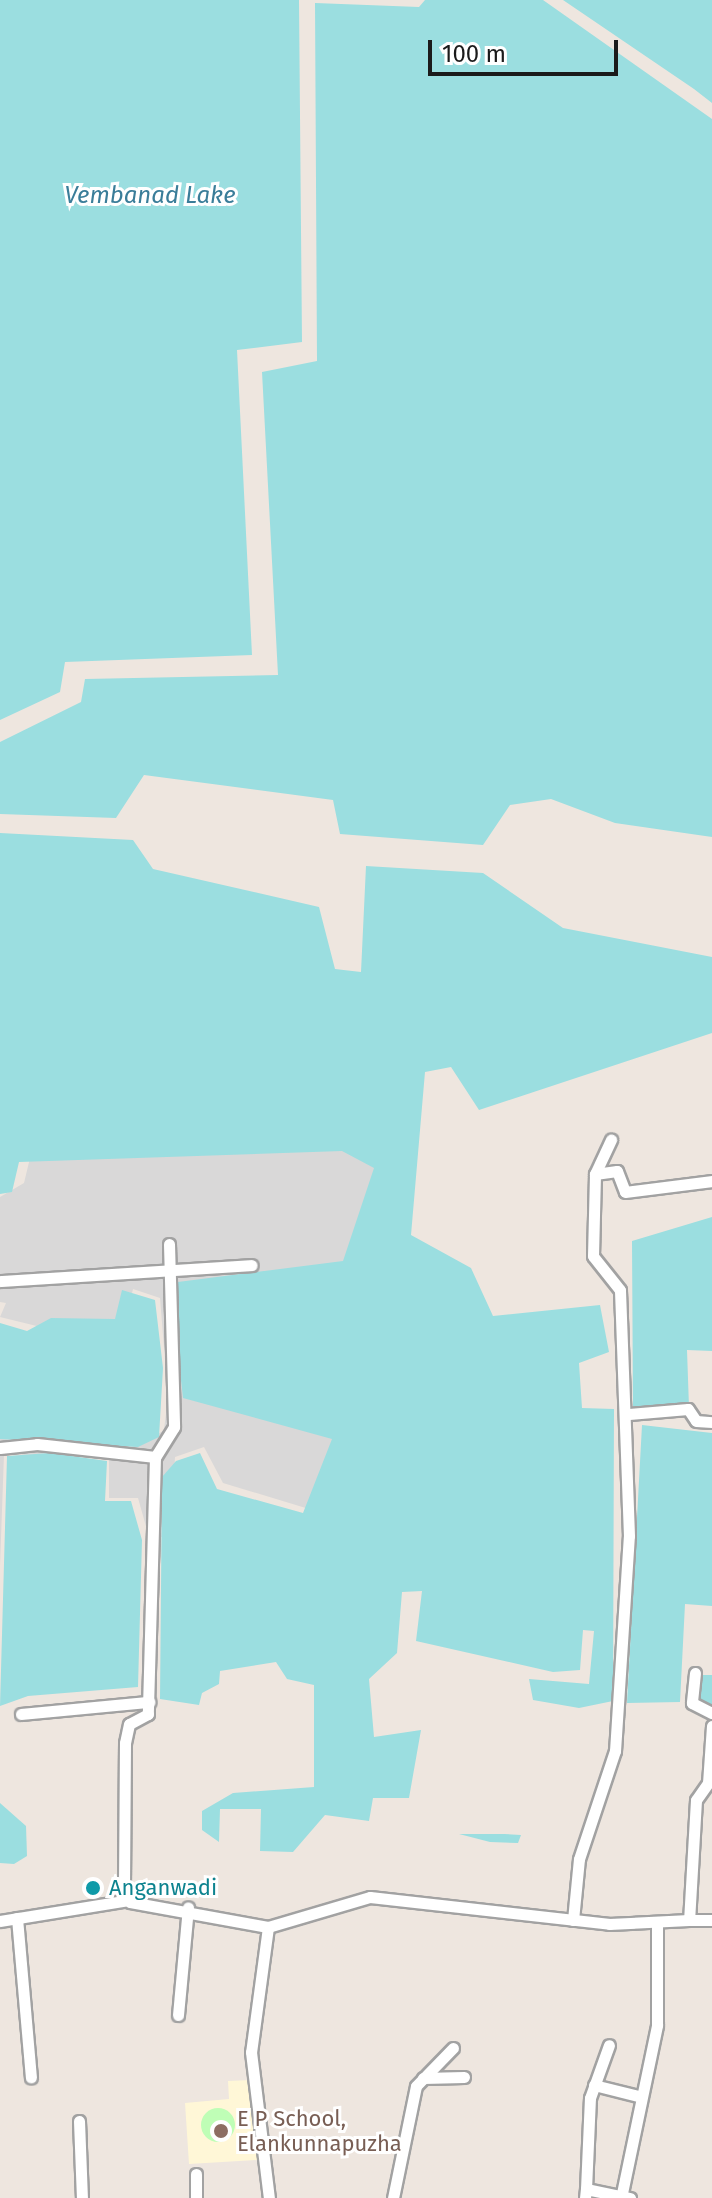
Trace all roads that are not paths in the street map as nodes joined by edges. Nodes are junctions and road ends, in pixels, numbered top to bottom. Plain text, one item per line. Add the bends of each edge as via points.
1 (611, 1140) dead end
2 (595, 1174) junction
3 (712, 1181) edge
4 (169, 1244) dead end
5 (251, 1265) dead end
6 (170, 1274) junction
7 (0, 1281) edge
8 (629, 1414) junction
9 (712, 1422) edge
10 (0, 1448) edge
11 (155, 1457) junction
12 (695, 1673) dead end
13 (149, 1702) junction
14 (712, 1713) edge
15 (21, 1714) dead end
16 (712, 1726) edge
17 (129, 1900) junction
18 (188, 1907) junction
19 (17, 1918) junction
20 (573, 1920) junction
21 (689, 1920) junction
22 (712, 1920) edge
23 (0, 1921) edge
24 (657, 1924) junction
25 (268, 1927) junction
26 (178, 2015) dead end
27 (609, 2045) dead end
28 (453, 2048) dead end
29 (31, 2077) dead end
30 (464, 2077) dead end
31 (423, 2078) junction
32 (594, 2085) junction
33 (638, 2096) junction
34 (79, 2121) dead end
35 (196, 2174) dead end
36 (586, 2193) edge
37 (624, 2197) edge
38 (82, 2198) edge
39 (196, 2198) edge
40 (269, 2198) edge
41 (393, 2198) edge

1 - 2 street
2 - 3 street via 617,1171 625,1192
2 - 8 street via 593,1256 620,1290
4 - 6 street
5 - 6 street
6 - 7 street
6 - 11 street via 174,1427
8 - 9 street via 688,1409 696,1421
8 - 20 street via 629,1536 615,1751 579,1859
10 - 11 street via 37,1444
11 - 13 street
12 - 14 street via 692,1703
13 - 15 street
13 - 17 street via 148,1714 129,1724 125,1743
16 - 21 street via 708,1783 696,1800
17 - 18 street
17 - 19 street
18 - 25 street
18 - 26 street
19 - 23 street
19 - 29 street
20 - 24 street
20 - 25 street via 370,1897
21 - 22 street
21 - 24 street
24 - 33 street via 657,2025
25 - 40 street via 251,2052
27 - 32 street
28 - 31 street
30 - 31 street
31 - 41 street
32 - 33 street
32 - 36 street
33 - 37 street
34 - 38 street
35 - 39 street
36 - 37 street

